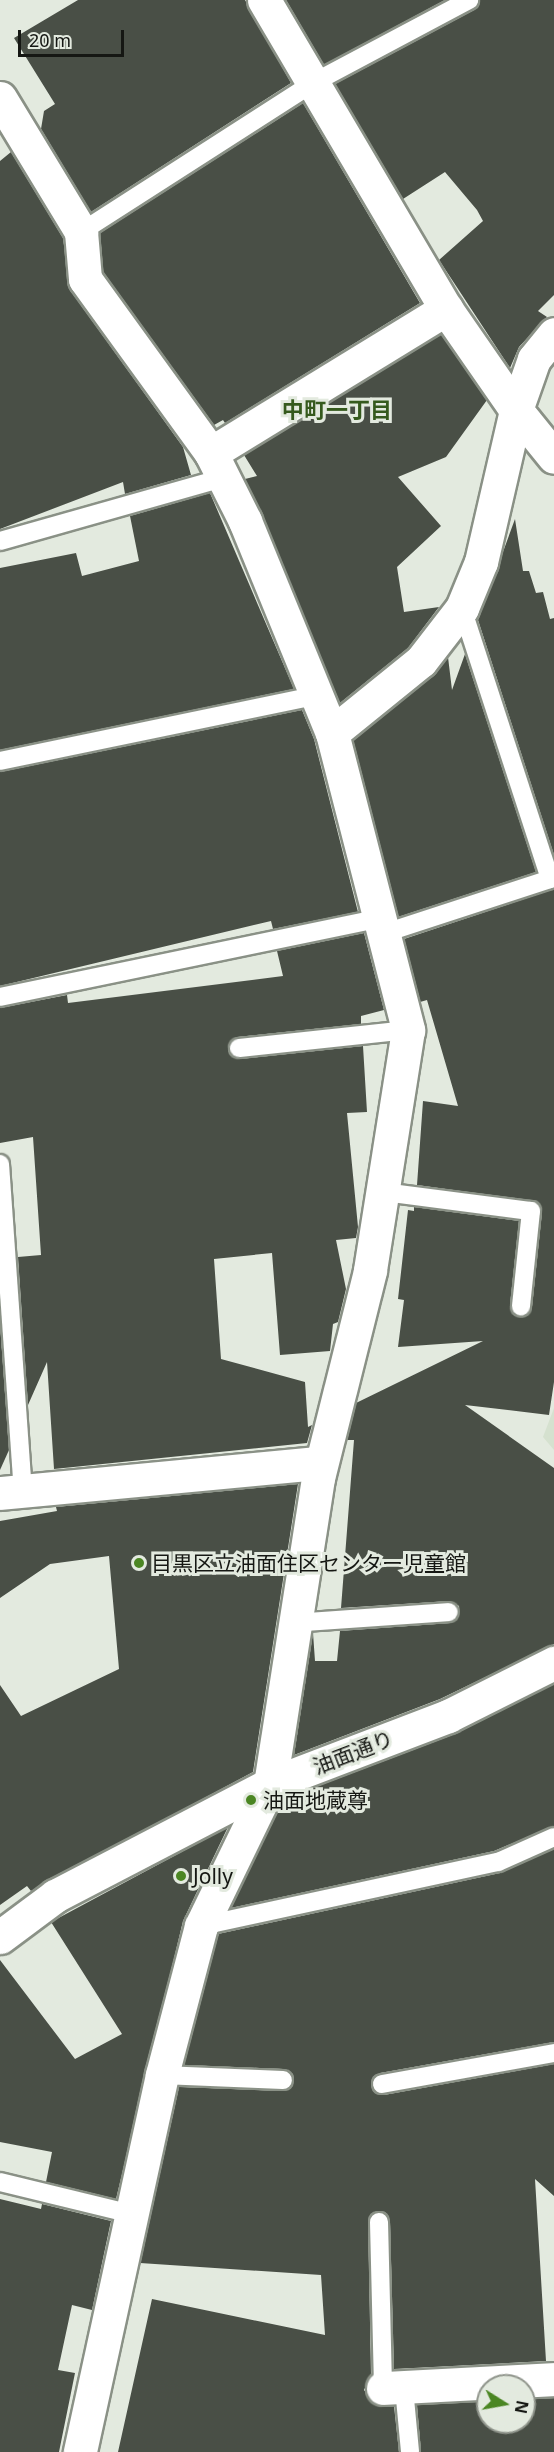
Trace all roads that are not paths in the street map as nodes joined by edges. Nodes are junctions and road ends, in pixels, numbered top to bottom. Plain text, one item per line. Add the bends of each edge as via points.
1 (264, 0) edge
2 (469, 0) edge
3 (313, 84) junction
4 (0, 98) edge
5 (81, 232) junction
6 (446, 309) junction
7 (554, 334) edge
8 (516, 410) junction
9 (554, 457) edge
10 (219, 465) junction
11 (0, 542) edge
12 (462, 608) junction
13 (319, 695) junction
14 (332, 733) junction
15 (0, 761) edge
16 (380, 927) junction
17 (0, 997) edge
18 (408, 1030) junction
19 (239, 1048) dead end
20 (0, 1164) edge
21 (384, 1192) junction
22 (521, 1306) dead end
23 (320, 1463) junction
24 (12, 1492) edge
25 (449, 1612) dead end
26 (292, 1623) junction
27 (554, 1663) edge
28 (270, 1784) junction
29 (554, 1837) edge
30 (201, 1926) junction
31 (0, 1937) edge
32 (554, 2053) edge
33 (162, 2075) junction
34 (283, 2080) dead end
35 (382, 2084) dead end
36 (0, 2182) edge
37 (131, 2214) junction
38 (379, 2222) dead end
39 (554, 2379) edge
40 (393, 2388) junction
41 (80, 2452) edge
42 (410, 2452) edge

1 - 3 street
2 - 3 lane
3 - 5 lane
3 - 6 street
4 - 5 street
5 - 10 street via 85,279
6 - 8 street
6 - 10 street
7 - 8 street via 534,359
8 - 9 street
8 - 12 street via 481,562
10 - 11 lane
10 - 13 street
12 - 14 street via 421,661
12 - 16 lane via 472,627 550,879
13 - 14 street
13 - 15 lane
14 - 16 street
16 - 17 lane
16 - 18 street
18 - 19 lane
18 - 21 street
20 - 24 lane
21 - 22 lane via 531,1211
21 - 23 street via 370,1271
23 - 24 street
23 - 26 street
25 - 26 lane
26 - 28 street
27 - 28 street, 油面通り via 448,1716
28 - 30 street
28 - 31 street, 油面通り via 55,1896
29 - 30 lane via 498,1862
30 - 33 street
32 - 35 lane
33 - 34 lane
33 - 37 street
36 - 37 lane
37 - 41 street
38 - 40 lane
39 - 40 street
40 - 42 lane

